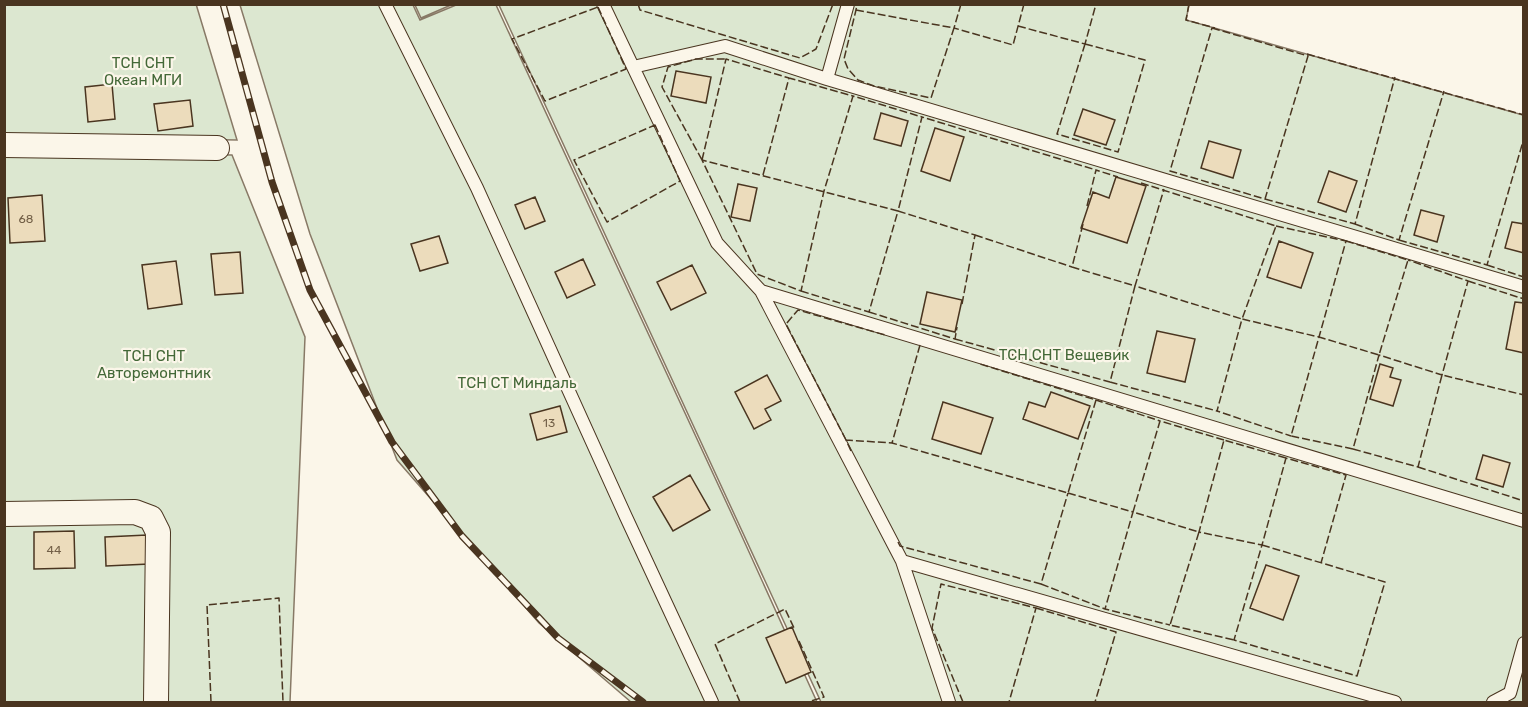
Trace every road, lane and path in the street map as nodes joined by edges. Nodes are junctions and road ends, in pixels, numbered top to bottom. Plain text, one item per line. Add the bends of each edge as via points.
1 (385, 4) edge
2 (603, 4) edge
3 (613, 4) edge
4 (848, 4) edge
5 (609, 18) junction
6 (633, 68) junction
7 (827, 79) junction
8 (4, 145) edge
9 (217, 148) dead end
10 (1524, 287) edge
11 (761, 291) junction
12 (4, 514) edge
13 (1524, 521) edge
14 (902, 561) junction
15 (1524, 643) edge
16 (156, 702) edge
17 (712, 702) edge
18 (949, 702) edge
19 (1395, 702) edge
20 (1493, 702) edge

1 - 17 lane via 477,188
2 - 5 lane
3 - 5 lane
4 - 7 lane
5 - 6 lane
6 - 7 lane via 725,46
6 - 11 lane via 717,243
7 - 10 lane
8 - 9 street
11 - 13 lane
11 - 14 lane
12 - 16 street via 135,512 151,518 158,532
14 - 18 lane
14 - 19 lane
15 - 20 lane via 1510,693

